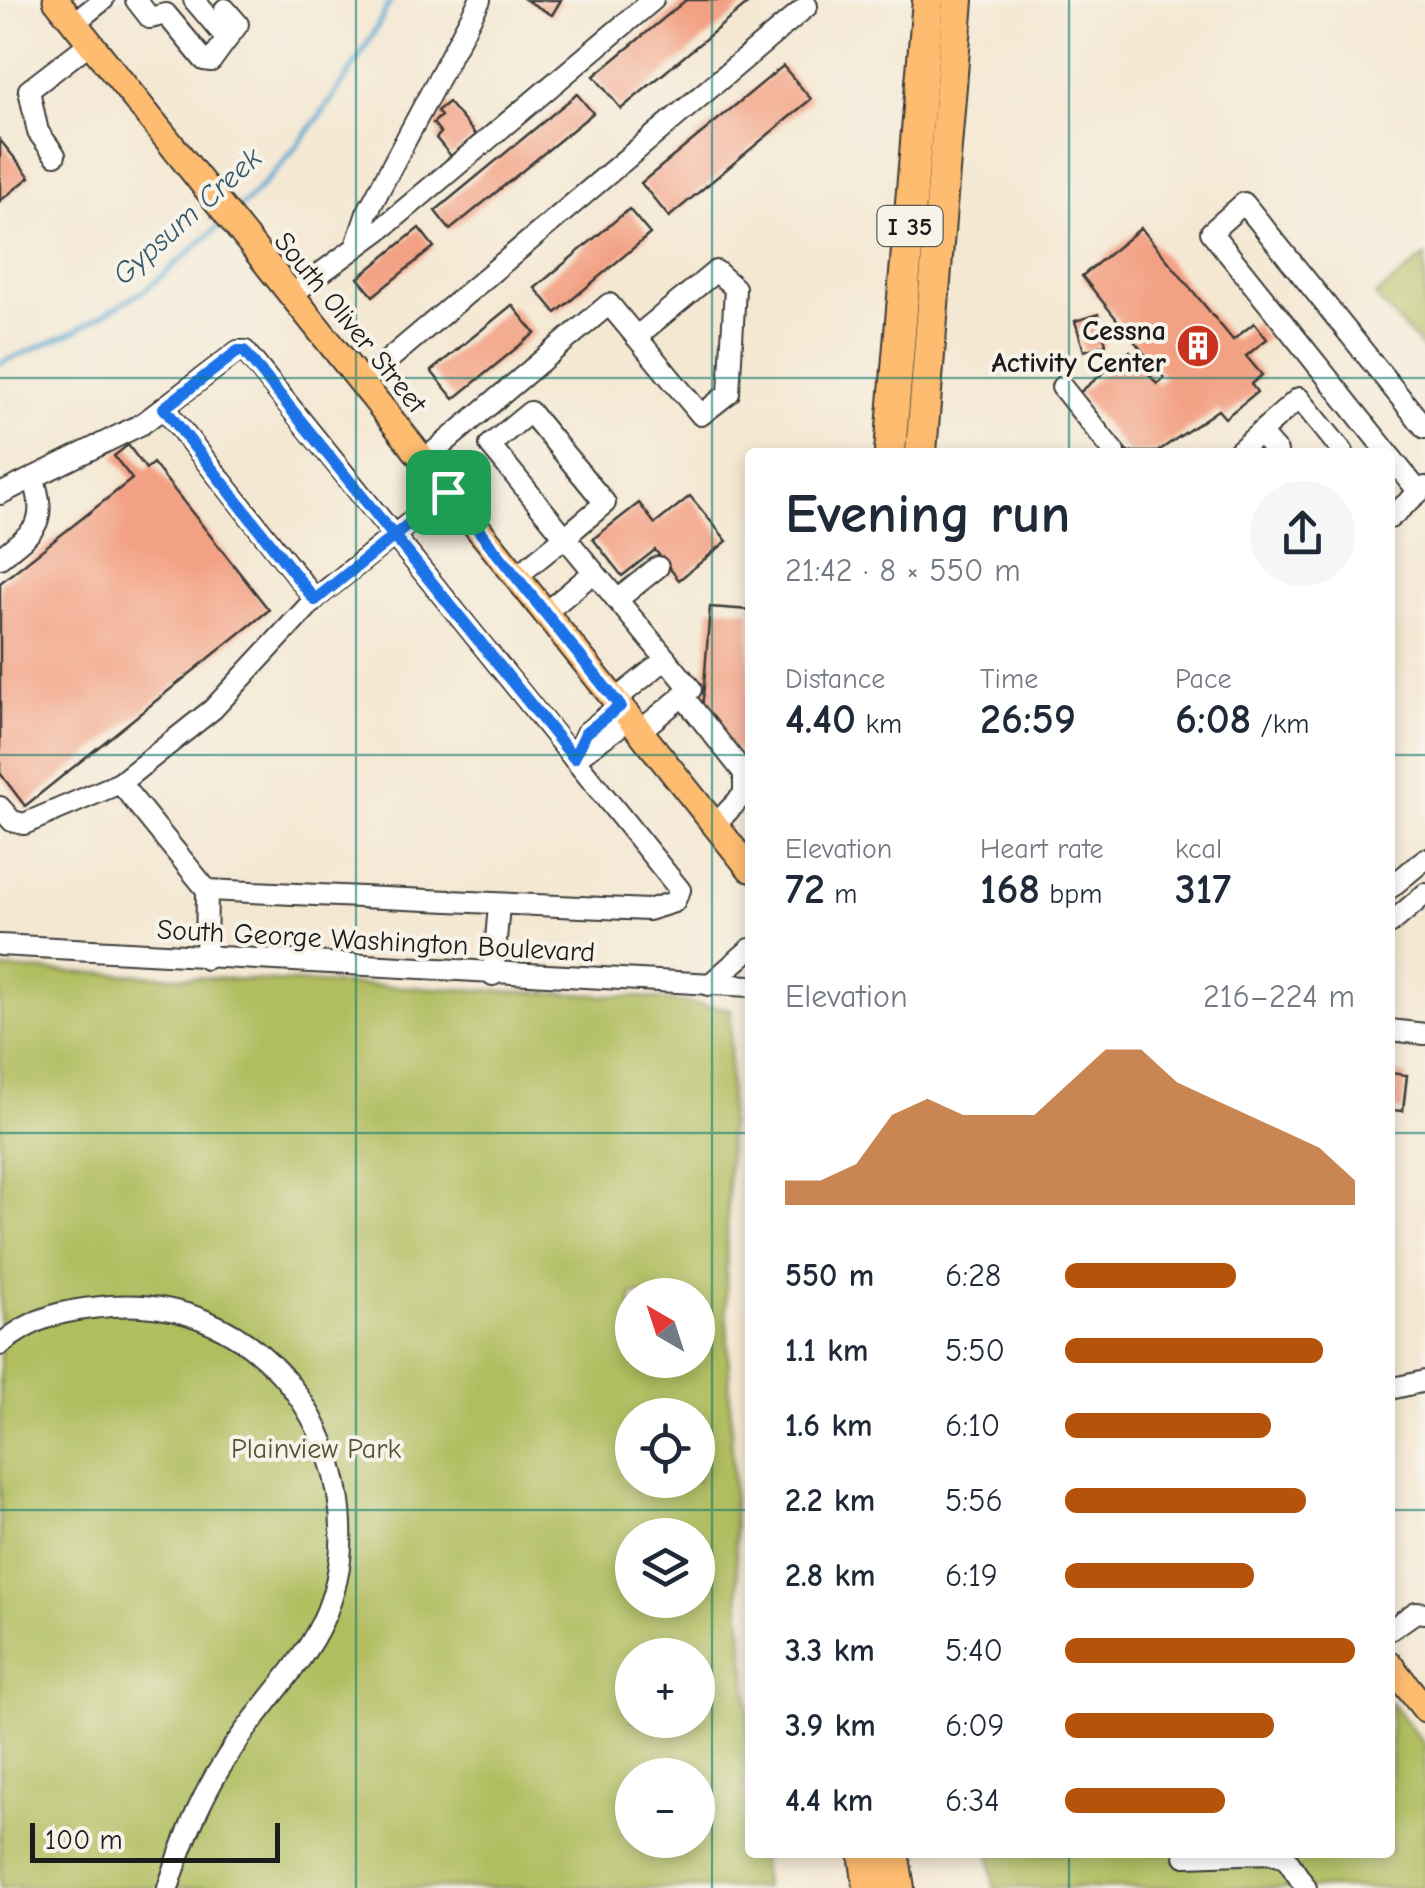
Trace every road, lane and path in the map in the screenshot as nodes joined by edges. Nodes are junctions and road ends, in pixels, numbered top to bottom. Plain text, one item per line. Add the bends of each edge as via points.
1 (56, 0) edge
2 (103, 0) edge
3 (136, 0) edge
4 (194, 0) edge
5 (480, 0) edge
6 (653, 0) edge
7 (928, 0) edge
8 (958, 0) edge
9 (807, 6) dead end
10 (225, 9) dead end
11 (82, 33) junction
12 (228, 39) junction
13 (55, 155) dead end
14 (357, 243) junction
15 (290, 296) junction
16 (636, 337) junction
17 (361, 383) junction
18 (1062, 387) dead end
19 (164, 408) junction
20 (1425, 428) edge
21 (1260, 433) junction
22 (890, 448) edge
23 (921, 448) edge
24 (1111, 448) edge
25 (1243, 448) edge
26 (1273, 448) edge
27 (1341, 448) edge
28 (1384, 448) edge
29 (423, 460) junction
30 (1395, 460) edge
31 (34, 479) junction
32 (1422, 489) edge
33 (448, 492) junction
34 (0, 494) edge
35 (1395, 511) edge
36 (394, 536) junction
37 (565, 536) junction
38 (0, 558) edge
39 (658, 567) dead end
40 (594, 572) junction
41 (516, 577) junction
42 (315, 600) junction
43 (617, 600) junction
44 (545, 613) junction
45 (666, 659) junction
46 (682, 695) junction
47 (626, 714) junction
48 (574, 758) junction
49 (120, 783) junction
50 (0, 807) edge
51 (715, 825) junction
52 (1425, 859) edge
53 (745, 862) edge
54 (1395, 884) edge
55 (207, 890) junction
56 (1425, 894) edge
57 (499, 905) junction
58 (1395, 920) edge
59 (0, 945) edge
60 (745, 953) edge
61 (206, 960) junction
62 (493, 975) junction
63 (709, 985) junction
64 (745, 986) edge
65 (1395, 1031) edge
66 (1425, 1034) edge
67 (0, 1346) edge
68 (1425, 1381) edge
69 (1395, 1388) edge
70 (1425, 1614) edge
71 (1395, 1627) edge
72 (1395, 1671) edge
73 (1425, 1709) edge
74 (865, 1858) edge
75 (894, 1858) edge
76 (1286, 1858) edge
77 (168, 1888) edge
78 (869, 1888) edge
79 (899, 1888) edge
80 (1306, 1888) edge

1 - 11 main road, South Oliver Street
2 - 11 street
3 - 12 street via 150,18 166,14 204,60 211,61
4 - 12 street
5 - 14 street
6 - 14 street via 386,226
7 - 22 highway, I 35
8 - 23 highway, I 35
9 - 17 street
10 - 12 street via 238,24
11 - 13 street via 30,90 38,132
11 - 15 main road, South Oliver Street
14 - 15 street
15 - 17 main road, South Oliver Street
16 - 16 street via 700,415 729,393 736,288 716,270
16 - 29 street via 610,304
17 - 29 main road, South Oliver Street
18 - 24 street
19 - 31 street
19 - 36 street via 238,351 249,355
19 - 42 street
20 - 28 street via 1244,203 1211,232
21 - 25 street
21 - 26 street
21 - 27 street via 1300,398
29 - 33 main road, South Oliver Street
30 - 32 street
31 - 34 street
31 - 38 street via 40,518
32 - 35 street
33 - 36 street
33 - 41 main road, South Oliver Street
36 - 42 street
36 - 48 street
37 - 37 street via 490,445 530,412 605,503
37 - 40 street
37 - 41 street
39 - 43 street
40 - 43 street
40 - 44 street
41 - 44 main road, South Oliver Street
42 - 49 street via 214,709
43 - 45 street
44 - 47 main road, South Oliver Street
45 - 46 street via 690,689
45 - 47 street
46 - 47 street
46 - 51 street via 744,773 744,794
47 - 48 street via 586,733
47 - 51 main road, South Oliver Street
48 - 57 street via 679,895 648,910
49 - 50 street via 24,824
49 - 55 street
51 - 53 main road, South Oliver Street
52 - 54 street
55 - 57 street
55 - 61 street
56 - 58 street
57 - 62 street
59 - 61 street, South George Washington Boulevard
60 - 63 street
61 - 62 street, South George Washington Boulevard
62 - 63 street, South George Washington Boulevard
63 - 64 street, South George Washington Boulevard
65 - 66 street
67 - 77 street via 59,1310 185,1311 242,1337 286,1376 320,1426 335,1472 341,1547 332,1596 312,1646 228,1755 188,1829
68 - 69 street
70 - 71 street via 1416,1612
72 - 73 main road
74 - 78 highway
75 - 79 highway
76 - 80 street

